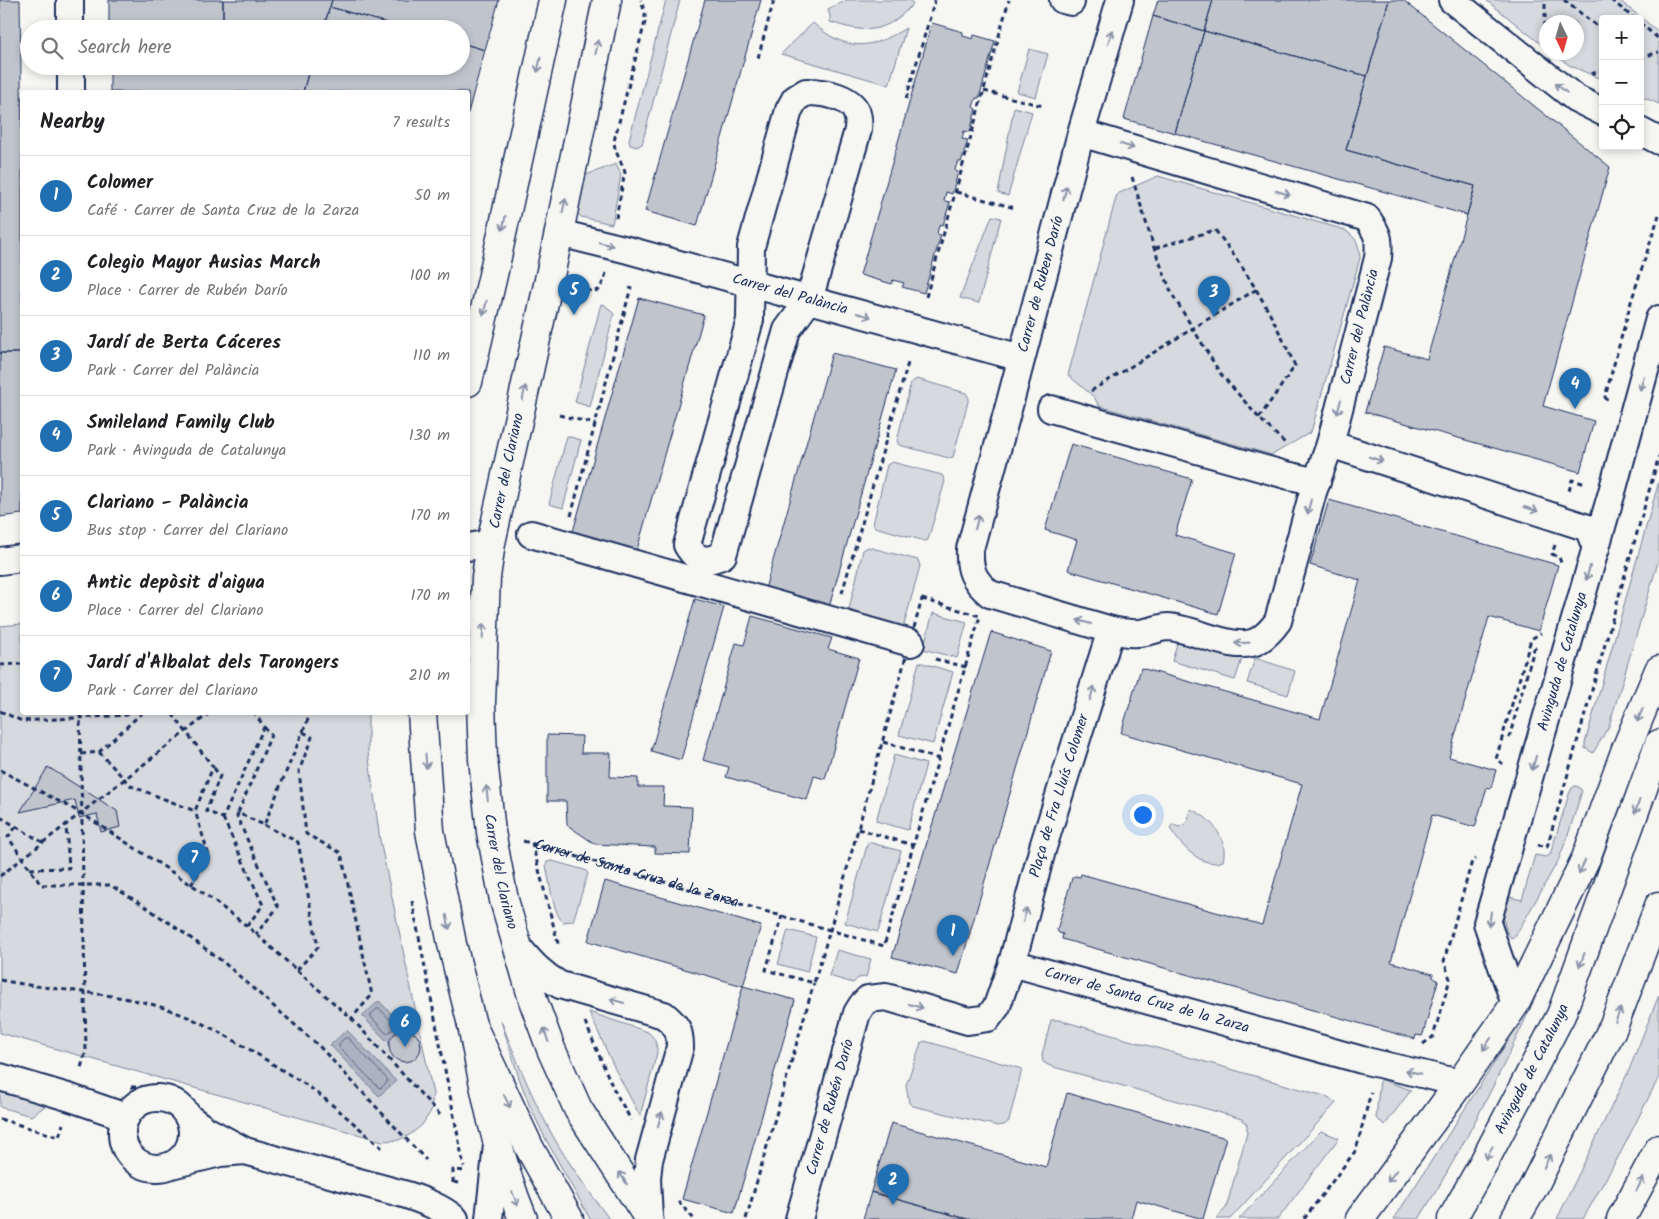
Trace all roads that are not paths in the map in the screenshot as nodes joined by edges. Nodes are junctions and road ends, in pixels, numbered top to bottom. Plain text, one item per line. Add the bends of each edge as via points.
1 (70, 0) edge
2 (553, 0) edge
3 (607, 0) edge
4 (1120, 0) edge
5 (1452, 0) edge
6 (70, 20) edge
7 (71, 75) edge
8 (71, 90) edge
9 (1599, 110) edge
10 (1081, 133) junction
11 (1644, 133) edge
12 (1659, 141) edge
13 (558, 233) junction
14 (751, 284) junction
15 (809, 300) junction
16 (1659, 319) edge
17 (1021, 358) junction
18 (470, 373) edge
19 (1055, 410) road end
20 (1330, 444) junction
21 (1317, 482) junction
22 (531, 534) dead end
23 (479, 545) edge
24 (1596, 548) junction
25 (20, 558) edge
26 (0, 561) edge
27 (20, 575) edge
28 (0, 578) edge
29 (1111, 630) junction
30 (919, 650) road end
31 (1659, 670) edge
32 (422, 715) edge
33 (1659, 744) edge
34 (1659, 906) edge
35 (518, 947) junction
36 (1012, 962) junction
37 (1515, 1004) junction
38 (472, 1025) junction
39 (0, 1077) edge
40 (1460, 1083) junction
41 (126, 1117) junction
42 (188, 1117) junction
43 (496, 1145) junction
44 (1659, 1149) edge
45 (245, 1151) junction
46 (175, 1164) junction
47 (455, 1219) edge
48 (489, 1219) edge
49 (523, 1219) edge
50 (568, 1219) edge
51 (649, 1219) edge
52 (799, 1219) edge
53 (1360, 1219) edge
54 (1452, 1219) edge
55 (1515, 1219) edge
56 (1621, 1219) edge

1 - 6 street
2 -> 18 main road
13 -> 3 main road, Carrer del Clariano
10 -> 4 street, Carrer de Ruben Darío
9 -> 5 street via 1575,98
7 - 8 street
17 -> 10 street, Carrer de Ruben Darío
10 -> 20 street, Carrer del Palància via 1367,218 1379,241 1378,258
11 - 12 street
13 -> 14 street, Carrer del Palància
23 -> 13 main road, Carrer del Clariano
14 - 15 street, Carrer del Palància
14 - 15 street via 751,247 789,110 795,99 806,92 818,92 853,105 858,130
14 - 15 street via 750,320 687,545 702,559 723,555 787,330
15 -> 17 street, Carrer del Palància
16 -> 24 street, Avinguda de Catalunya
29 -> 17 street, Carrer de Ruben Darío via 990,594 980,586 971,570 970,549
19 - 21 street
20 - 21 street
20 -> 24 street via 1583,526 1588,528
21 -> 29 street via 1278,620 1258,641 1245,644 1227,642 1186,629 1166,627 1143,633
22 - 30 street via 834,620
35 -> 23 main road, Carrer del Clariano via 504,900 491,832 483,759 480,703 486,577
24 -> 37 street, Avinguda de Catalunya via 1487,923
25 - 26 street
27 - 28 street
36 -> 29 street, Plaça de Fra Lluís Colomer via 1043,847
31 -> 37 main road via 1586,858
32 -> 38 main road via 430,831
33 -> 54 main road, Avinguda de Catalunya via 1562,1015
55 -> 34 main road via 1613,1027
51 -> 35 main road, Carrer del Clariano via 578,1108 551,1050
51 -> 35 street, Carrer del Clariano via 646,1178 650,1153 680,1047 680,1034 664,1015 560,985 546,977
40 -> 36 street, Carrer de Santa Cruz de la Zarza via 1378,1064
52 -> 36 street, Carrer de Rubén Darío via 857,1013 862,1005 868,999 886,997 968,1021 988,1018 997,1006
37 -> 40 main road
38 - 43 main road
38 -> 50 main road via 529,1146
39 - 41 street
40 -> 53 main road
41 - 42 street via 142,1102 163,1099 182,1108
41 - 46 street via 123,1138 133,1158 153,1168
42 - 45 street
42 - 46 street via 192,1138 189,1148
43 - 48 street
43 -> 49 main road
56 -> 44 main road
45 - 46 street via 220,1153
45 - 47 street via 407,1195 425,1201

